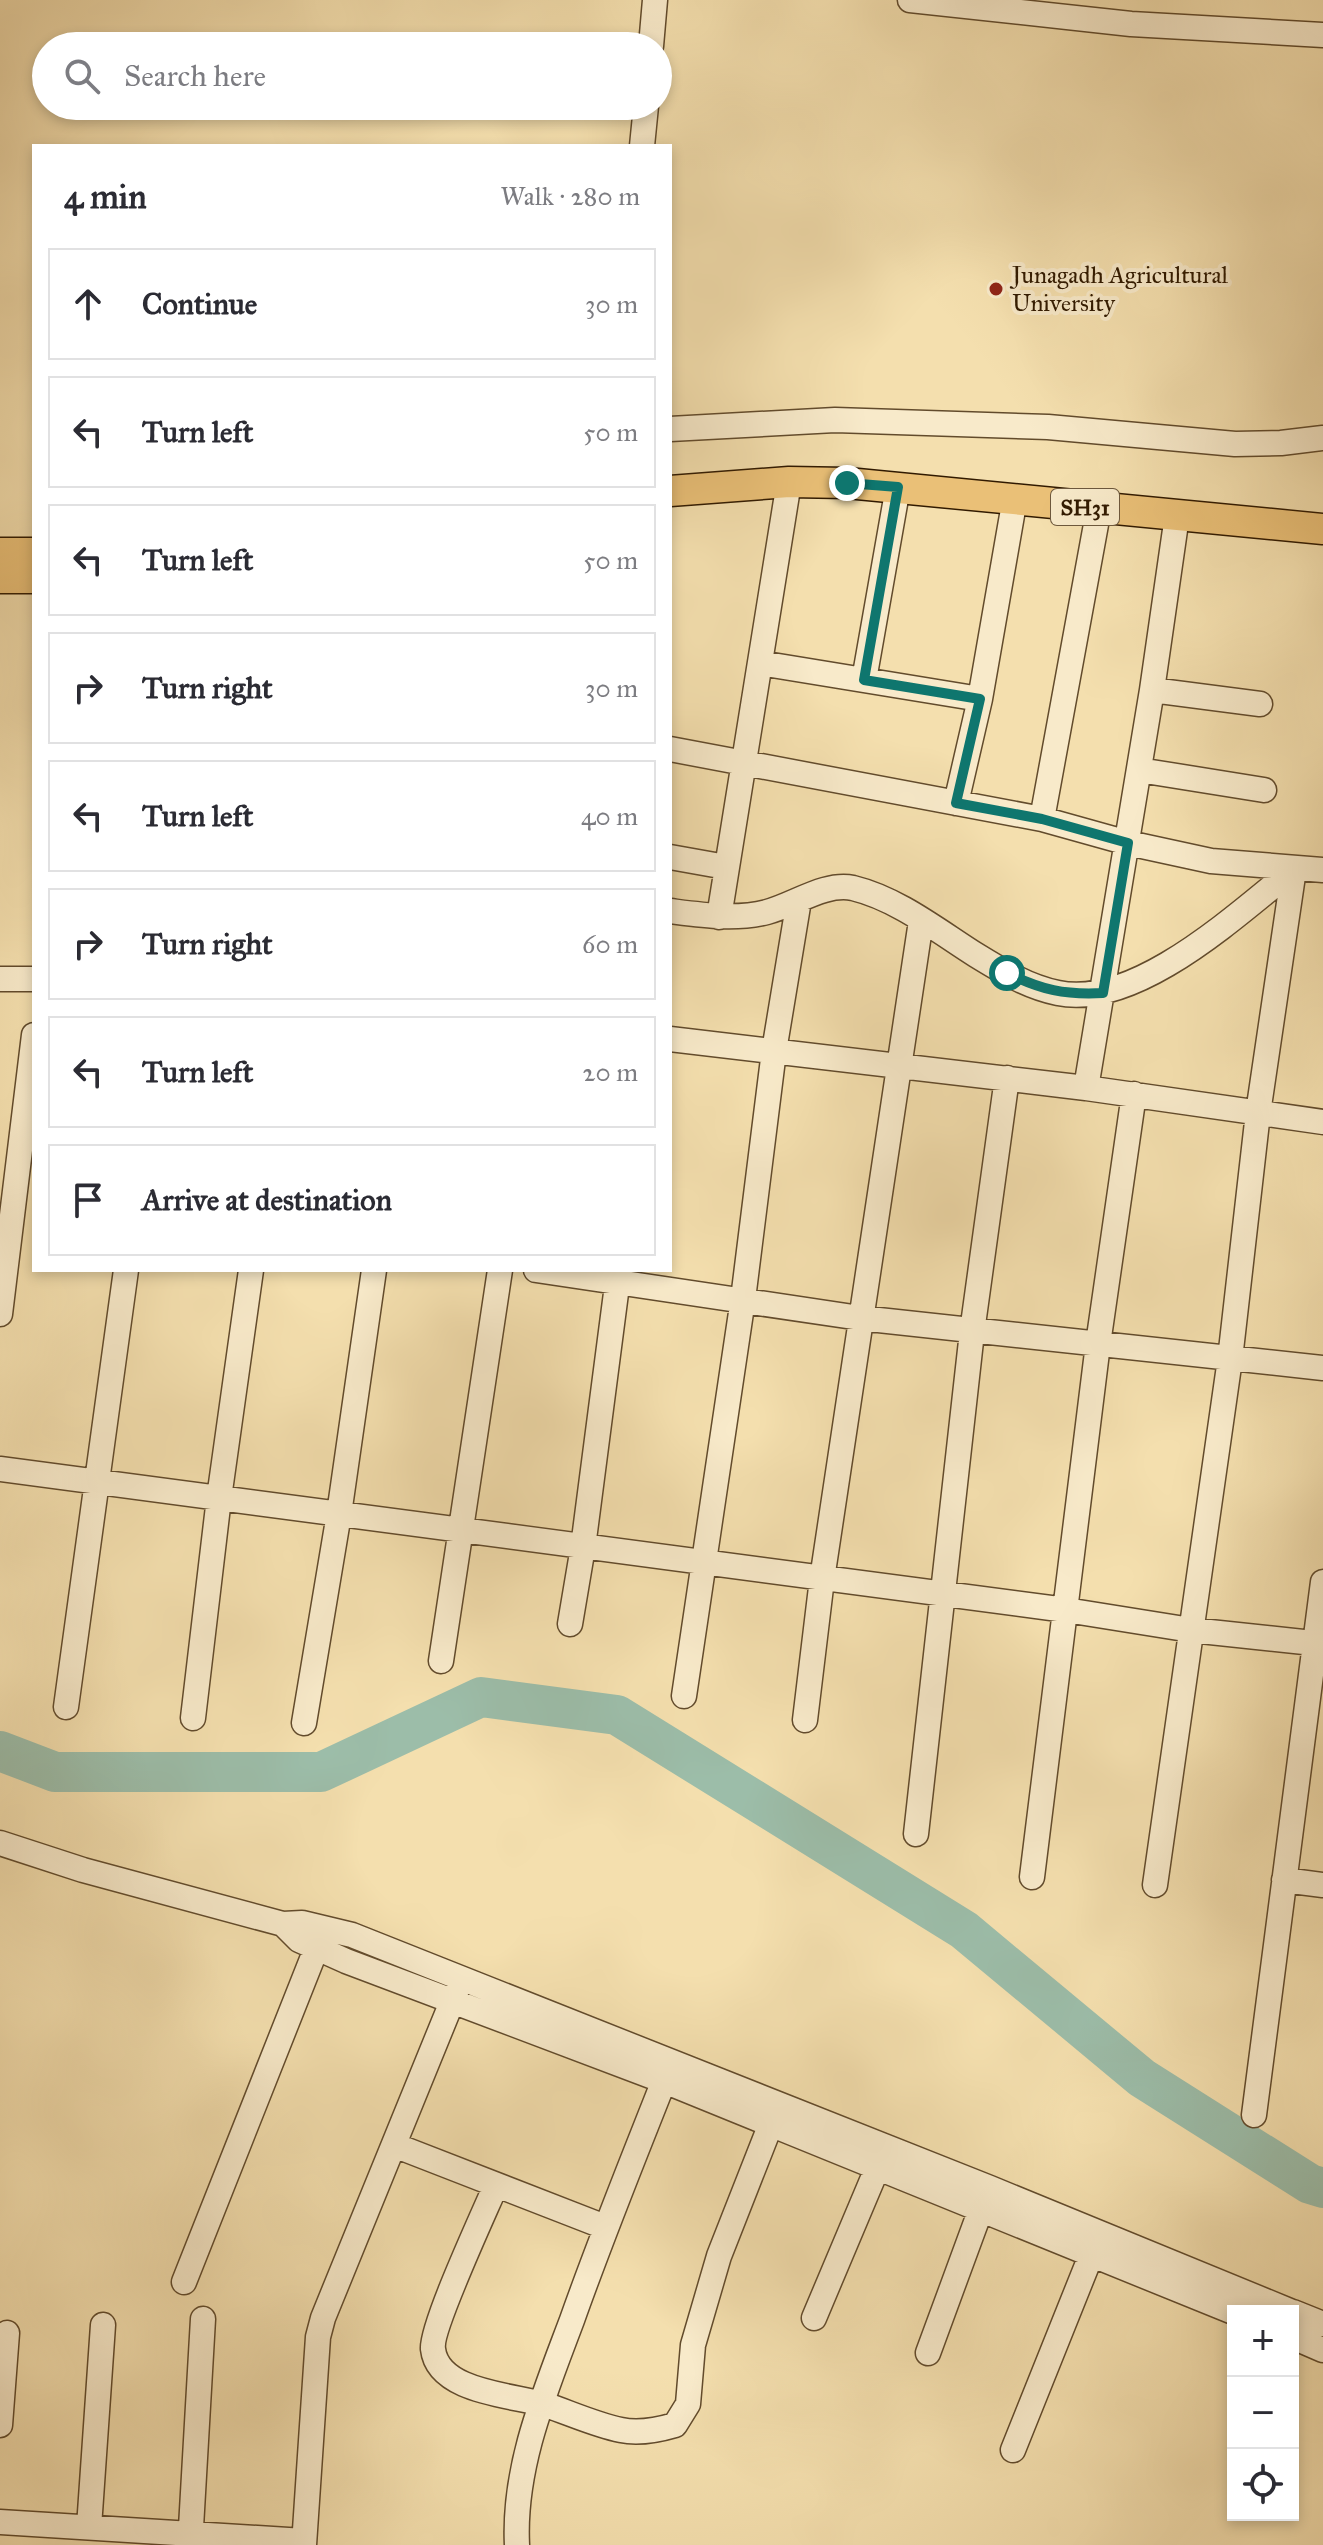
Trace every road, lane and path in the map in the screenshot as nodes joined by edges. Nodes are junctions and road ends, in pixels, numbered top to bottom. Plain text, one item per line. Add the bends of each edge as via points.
1 (655, 0) edge
2 (910, 0) edge
3 (1132, 12) edge
4 (652, 32) edge
5 (1323, 35) edge
6 (645, 120) edge
7 (642, 144) edge
8 (672, 429) edge
9 (1323, 438) edge
10 (672, 472) edge
11 (789, 482) junction
12 (898, 487) junction
13 (672, 491) edge
14 (1015, 498) junction
15 (1099, 508) junction
16 (1323, 513) edge
17 (1177, 516) junction
18 (1323, 529) edge
19 (0, 553) edge
20 (32, 553) edge
21 (0, 578) edge
22 (32, 578) edge
23 (760, 663) junction
24 (864, 680) junction
25 (1152, 690) junction
26 (980, 699) junction
27 (1260, 704) dead end
28 (672, 749) edge
29 (743, 763) junction
30 (1139, 770) junction
31 (1264, 790) dead end
32 (956, 803) junction
33 (1042, 819) junction
34 (1128, 843) junction
35 (672, 864) edge
36 (726, 867) junction
37 (1294, 869) junction
38 (1323, 870) edge
39 (799, 900) junction
40 (672, 911) edge
41 (719, 917) junction
42 (921, 921) junction
43 (0, 979) edge
44 (32, 979) edge
45 (1103, 993) junction
46 (672, 1039) edge
47 (774, 1051) junction
48 (32, 1054) edge
49 (899, 1064) junction
50 (1007, 1078) junction
51 (1086, 1088) junction
52 (1134, 1094) junction
53 (1258, 1113) junction
54 (1323, 1122) edge
55 (16, 1206) edge
56 (126, 1272) edge
57 (251, 1272) edge
58 (374, 1272) edge
59 (500, 1272) edge
60 (563, 1272) edge
61 (618, 1276) edge
62 (743, 1299) junction
63 (0, 1314) edge
64 (860, 1318) junction
65 (972, 1332) junction
66 (1098, 1344) junction
67 (1230, 1359) junction
68 (1323, 1368) edge
69 (0, 1469) edge
70 (97, 1482) junction
71 (219, 1498) junction
72 (339, 1514) junction
73 (462, 1531) junction
74 (583, 1547) junction
75 (702, 1563) junction
76 (822, 1579) junction
77 (1323, 1582) edge
78 (941, 1594) junction
79 (1066, 1610) junction
80 (570, 1624) dead end
81 (1191, 1630) junction
82 (1318, 1643) edge
83 (441, 1661) dead end
84 (684, 1696) dead end
85 (66, 1707) dead end
86 (193, 1718) dead end
87 (805, 1720) dead end
88 (304, 1723) dead end
89 (916, 1834) dead end
90 (0, 1843) edge
91 (1032, 1877) dead end
92 (1284, 1880) junction
93 (1155, 1885) dead end
94 (1323, 1885) edge
95 (320, 1938) junction
96 (457, 1990) junction
97 (668, 2072) junction
98 (775, 2114) junction
99 (1254, 2115) dead end
100 (394, 2145) junction
101 (882, 2157) junction
102 (496, 2185) junction
103 (985, 2199) junction
104 (605, 2227) junction
105 (1096, 2243) junction
106 (184, 2282) dead end
107 (1271, 2305) edge
108 (1227, 2309) edge
109 (1299, 2315) edge
110 (814, 2318) dead end
111 (203, 2319) dead end
112 (1323, 2324) edge
113 (103, 2325) dead end
114 (7, 2333) dead end
115 (1299, 2340) edge
116 (1323, 2350) edge
117 (928, 2353) dead end
118 (541, 2404) junction
119 (0, 2425) edge
120 (1013, 2450) dead end
121 (0, 2522) edge
122 (89, 2527) junction
123 (191, 2540) edge
124 (304, 2543) edge
125 (517, 2545) edge

1 - 4 street
2 - 3 street
3 - 5 street
6 - 7 street
8 - 9 street via 835,420 1048,427 1235,444
10 - 16 main road via 878,470
11 - 12 main road, SH31
11 - 13 main road, SH31
11 - 23 street
12 - 14 main road, SH31
12 - 24 street
14 - 15 main road, SH31
14 - 26 street
15 - 17 main road, SH31
15 - 33 street
17 - 18 main road, SH31
17 - 25 street
19 - 20 main road
21 - 22 main road
23 - 24 street
23 - 29 street
24 - 26 street
25 - 27 street
25 - 30 street
26 - 32 street
28 - 29 street
29 - 32 street
29 - 36 street
30 - 31 street
30 - 34 street
32 - 33 street
33 - 34 street
34 - 37 street via 1211,861
34 - 45 street
35 - 36 street
36 - 41 street
37 - 38 street
37 - 45 street via 1152,974
37 - 53 street
39 - 41 street via 765,913
39 - 42 street via 852,888
39 - 47 street
40 - 41 street
42 - 45 street via 1035,987 1062,994
42 - 49 street
43 - 44 street
45 - 51 street
46 - 47 street
47 - 49 street
47 - 62 street
48 - 55 street
49 - 50 street
49 - 64 street
50 - 51 street
50 - 65 street
51 - 52 street
52 - 53 street
52 - 66 street
53 - 54 street
53 - 67 street
55 - 63 street
56 - 70 street
57 - 71 street
58 - 72 street
59 - 73 street
60 - 61 street
61 - 62 street
61 - 74 street
62 - 64 street
62 - 75 street
64 - 65 street
64 - 76 street
65 - 66 street
65 - 78 street
66 - 67 street
66 - 79 street
67 - 68 street
67 - 81 street
69 - 70 street
70 - 71 street
70 - 85 street
71 - 72 street
71 - 86 street
72 - 73 street
72 - 88 street
73 - 74 street
73 - 83 street
74 - 75 street
74 - 80 street
75 - 76 street
75 - 84 street
76 - 78 street
76 - 87 street
77 - 82 street
78 - 79 street
78 - 89 street
79 - 81 street
79 - 91 street
81 - 82 street
81 - 93 street
82 - 92 street
90 - 95 street via 283,1924 299,1940
92 - 94 street
92 - 99 street
95 - 96 street
95 - 106 street
96 - 97 street
96 - 100 street
97 - 98 street
97 - 104 street
98 - 101 street
98 - 118 street via 715,2268 693,2345 688,2404 675,2425 622,2430
100 - 102 street
100 - 124 street via 318,2337
101 - 103 street
101 - 110 street
102 - 104 street
102 - 118 street via 432,2347 437,2365 453,2378 485,2393
103 - 105 street
103 - 117 street
104 - 118 street
105 - 107 street
105 - 108 street
105 - 120 street
109 - 112 street
111 - 123 street
113 - 122 street
114 - 119 street
115 - 116 street
118 - 125 street via 518,2501
121 - 122 street
122 - 123 street
123 - 124 street

